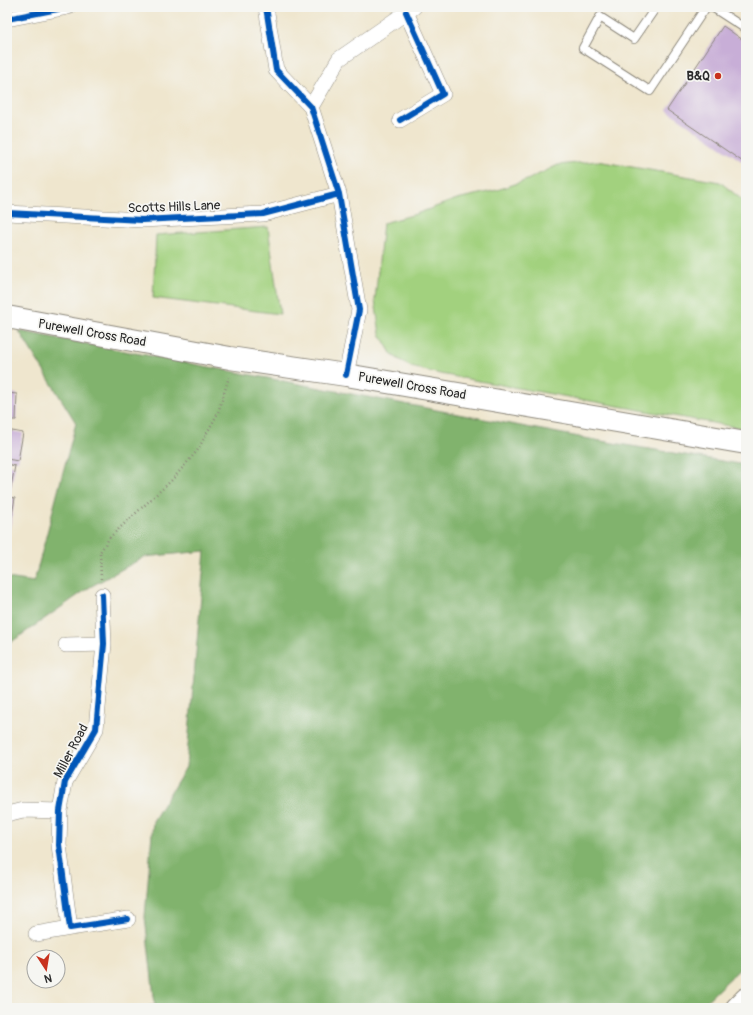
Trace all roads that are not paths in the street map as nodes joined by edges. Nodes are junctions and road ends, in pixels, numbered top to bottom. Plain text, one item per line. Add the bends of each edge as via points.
1 (68, 7) edge
2 (266, 7) edge
3 (656, 7) edge
4 (706, 7) edge
5 (712, 7) edge
6 (410, 10) edge
7 (7, 19) edge
8 (746, 29) edge
9 (311, 107) junction
10 (400, 120) dead end
11 (339, 194) junction
12 (7, 213) edge
13 (7, 317) edge
14 (346, 375) junction
15 (746, 443) edge
16 (102, 595) road end
17 (66, 644) dead end
18 (104, 644) junction
19 (60, 811) junction
20 (7, 814) edge
21 (128, 919) dead end
22 (70, 928) junction
23 (36, 934) dead end
24 (746, 999) edge
25 (737, 1008) edge

1 - 7 street
2 - 9 street via 276,70
3 - 4 lane via 634,39 600,17 583,48 650,91
5 - 8 lane
6 - 9 street via 340,59
6 - 10 street via 443,94
9 - 11 street
11 - 12 street, Scotts Hills Lane via 263,214 142,220
11 - 14 street via 359,310
13 - 14 main road, Purewell Cross Road via 230,358
14 - 15 main road, Purewell Cross Road
16 - 18 street, Miller Road
17 - 18 street
18 - 19 street, Miller Road via 96,729 65,782
19 - 20 street via 23,810
19 - 22 street, Miller Road via 59,845
21 - 22 street
22 - 23 street
24 - 25 main road

